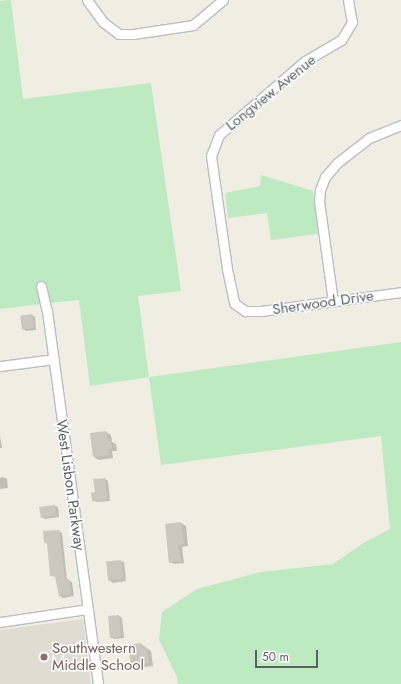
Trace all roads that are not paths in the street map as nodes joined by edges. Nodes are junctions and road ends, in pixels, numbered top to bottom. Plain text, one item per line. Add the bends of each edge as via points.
1 (87, 0) edge
2 (223, 0) edge
3 (348, 0) edge
4 (401, 125) edge
5 (41, 286) dead end
6 (401, 292) edge
7 (334, 302) junction
8 (245, 311) joint
9 (54, 359) junction
10 (0, 366) edge
11 (87, 609) junction
12 (0, 622) edge
13 (98, 684) edge

1 - 2 street via 103,22 119,34 134,34 193,25
3 - 8 street, Longview Avenue via 352,22 341,40 305,62 250,107 219,135 211,156 234,302
4 - 7 street via 369,138 337,163 325,177 320,190 319,201
5 - 9 street, West Lisbon Parkway
6 - 7 street, Sherwood Drive
7 - 8 street, Sherwood Drive
9 - 10 street
9 - 11 street, West Lisbon Parkway
11 - 12 street
11 - 13 street, West Lisbon Parkway

